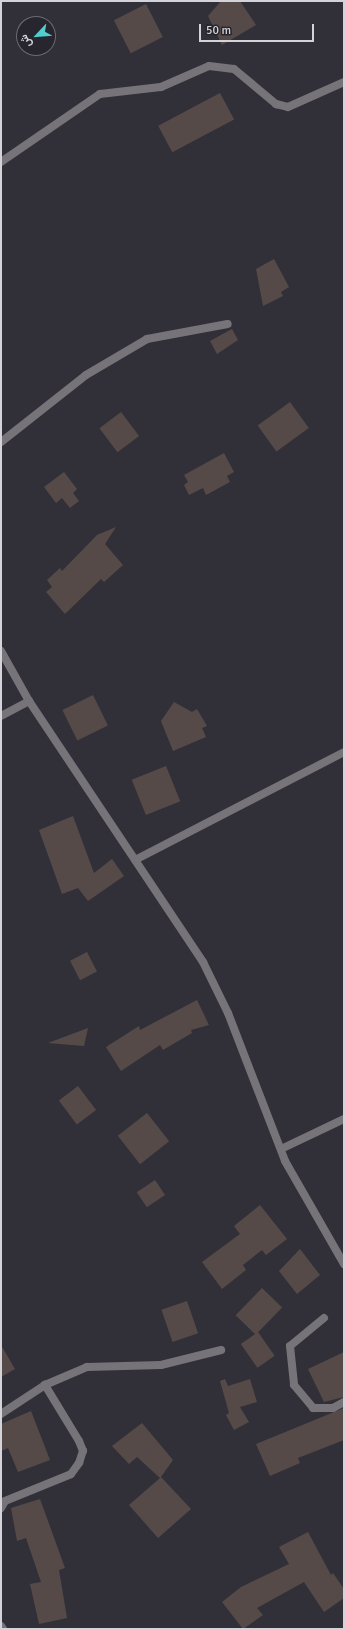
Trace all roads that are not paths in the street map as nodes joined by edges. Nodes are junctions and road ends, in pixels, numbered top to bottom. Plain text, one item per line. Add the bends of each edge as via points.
1 (344, 82) edge
2 (1, 162) edge
3 (228, 324) dead end
4 (1, 442) edge
5 (1, 651) edge
6 (29, 701) junction
7 (1, 716) edge
8 (344, 752) edge
9 (135, 860) junction
10 (344, 1118) edge
11 (281, 1149) junction
12 (344, 1264) edge
13 (324, 1318) dead end
14 (221, 1350) dead end
15 (45, 1385) junction
16 (344, 1402) edge
17 (1, 1414) edge
18 (1, 1508) edge
19 (1, 1626) edge
20 (3, 1629) edge

1 - 2 street via 288,107 276,104 234,69 209,66 161,87 100,94
3 - 4 street via 146,339 86,375
5 - 6 street
6 - 7 street
6 - 9 street
8 - 9 street
9 - 11 street via 203,962 228,1013
10 - 11 street
11 - 12 street
13 - 16 street via 290,1346 294,1385 313,1408 333,1408
14 - 15 street via 161,1365 87,1367
15 - 17 street
15 - 18 street via 79,1441 82,1451 79,1464 71,1474 4,1501
19 - 20 street

